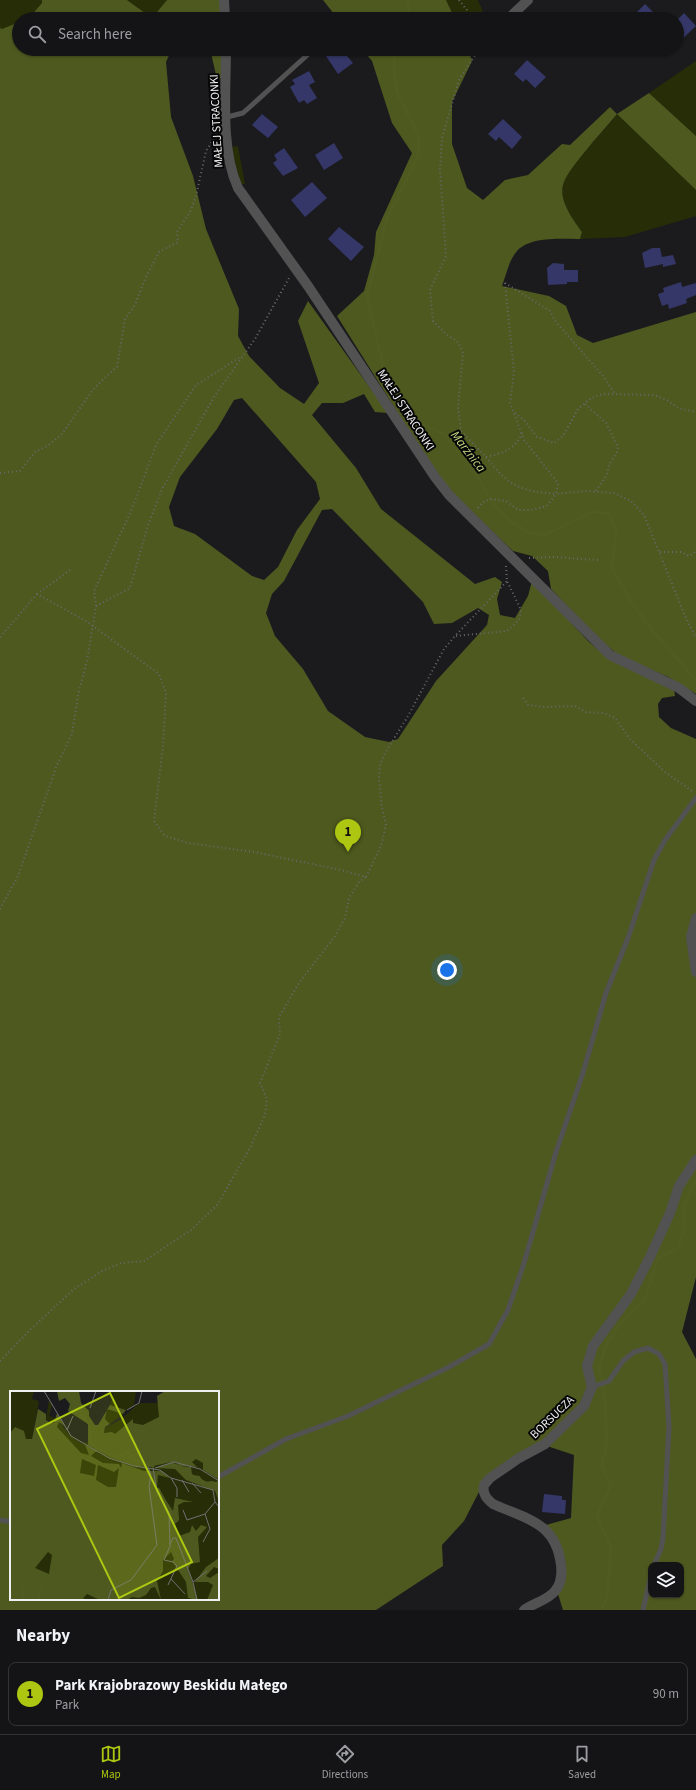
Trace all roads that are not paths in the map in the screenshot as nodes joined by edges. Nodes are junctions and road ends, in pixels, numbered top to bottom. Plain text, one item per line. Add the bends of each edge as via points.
1 (224, 0) edge
2 (528, 0) edge
3 (225, 12) edge
4 (515, 12) edge
5 (226, 56) edge
6 (306, 56) edge
7 (227, 117) junction
8 (696, 701) edge
9 (696, 798) edge
10 (696, 918) edge
11 (696, 972) edge
12 (696, 1160) edge
13 (596, 1386) junction
14 (219, 1476) edge
15 (0, 1520) edge
16 (10, 1522) edge
17 (655, 1562) edge
18 (648, 1588) edge
19 (524, 1610) edge
20 (643, 1610) edge

1 - 3 street
2 - 4 street
5 - 7 street, MAŁEJ STRACONKI
6 - 7 lane via 243,113
7 - 8 street, MAŁEJ STRACONKI via 228,157 238,188 449,495 610,655 678,688
9 - 14 lane via 665,840 654,860 628,938 606,993 508,1310 489,1344 449,1367 348,1416 286,1439
10 - 11 street via 691,937
12 - 13 street via 679,1186 670,1213 631,1294 593,1346 587,1366
13 - 17 lane via 609,1381 623,1361 634,1352 648,1348 658,1354 665,1364 669,1427 665,1520 661,1549
13 - 19 street, BORSUCZA via 584,1406 545,1444 490,1478 484,1485 484,1494 488,1500 543,1527 552,1537 558,1551 562,1574 558,1588
15 - 16 lane
18 - 20 lane

